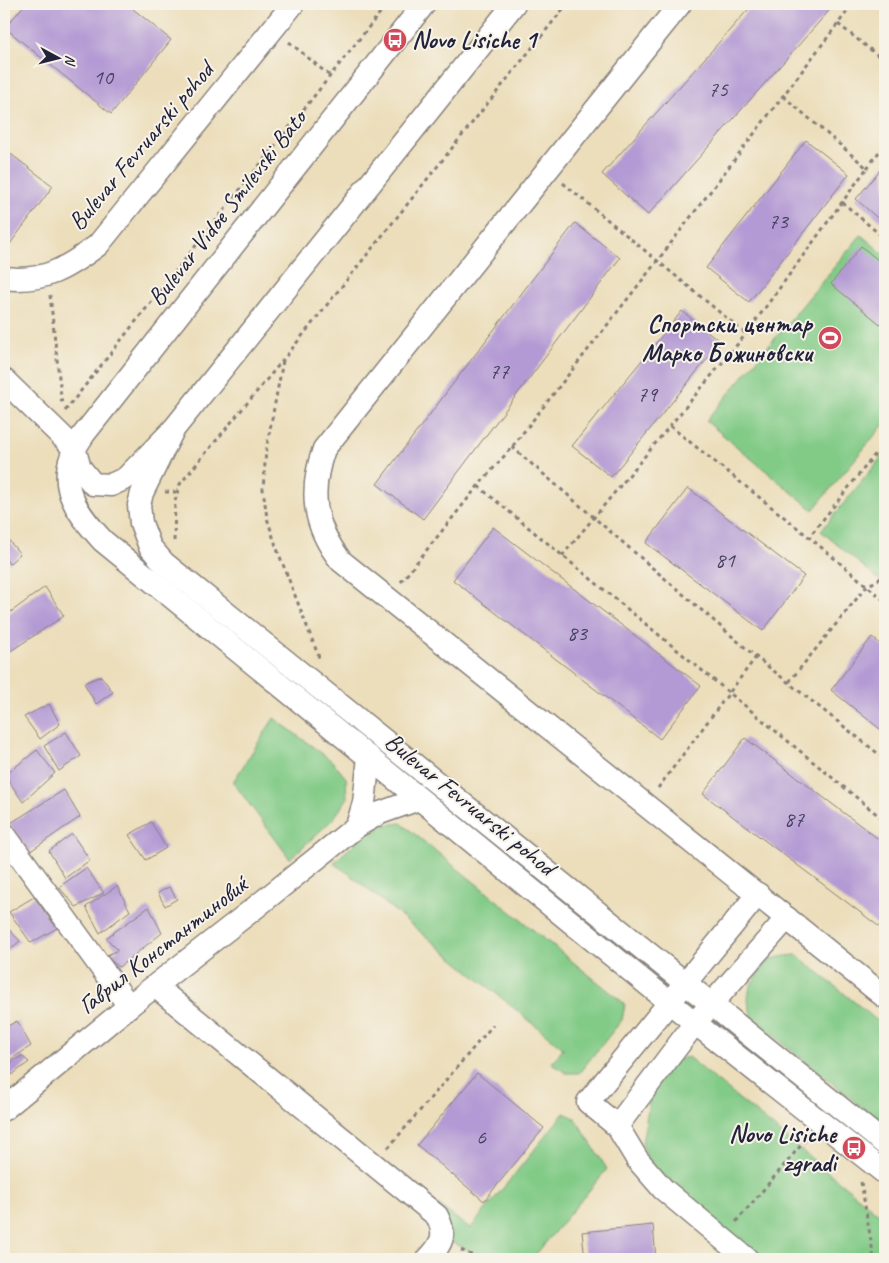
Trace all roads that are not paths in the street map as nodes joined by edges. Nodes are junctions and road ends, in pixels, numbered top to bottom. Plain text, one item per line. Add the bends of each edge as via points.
1 (293, 4) edge
2 (424, 4) edge
3 (514, 4) edge
4 (672, 7) edge
5 (4, 278) edge
6 (4, 380) edge
7 (173, 430) junction
8 (74, 448) junction
9 (369, 757) junction
10 (419, 799) junction
11 (357, 826) junction
12 (4, 834) edge
13 (758, 894) junction
14 (787, 918) junction
15 (685, 983) junction
16 (156, 987) junction
17 (885, 997) edge
18 (670, 1002) junction
19 (712, 1004) junction
20 (129, 1006) junction
21 (695, 1023) junction
22 (4, 1108) edge
23 (617, 1126) junction
24 (885, 1144) edge
25 (885, 1173) edge
26 (428, 1259) edge
27 (747, 1259) edge

1 - 5 street, Bulevar Fevruarski pohod via 98,245 56,273
2 - 8 street, Bulevar Vidoe Smilevski Bato
3 - 7 street
4 - 13 street via 548,170 324,449 315,484 317,516 330,548 341,561
6 - 8 street
7 - 8 street via 126,478 111,485 93,484 80,468
7 - 15 street, Bulevar Fevruarski pohod via 139,505 141,523 150,547 164,563
8 - 9 street, Bulevar Fevruarski pohod via 66,473 71,495 83,519 103,541
9 - 10 street, Bulevar Fevruarski pohod
9 - 11 street via 364,803
10 - 11 street, Гаврил Константиновиќ via 380,813
10 - 18 street, Bulevar Fevruarski pohod
11 - 16 street, Гаврил Константиновиќ
12 - 20 street
13 - 14 street
13 - 15 street
14 - 17 street
14 - 19 street
15 - 18 street
15 - 19 street, Bulevar Fevruarski pohod
16 - 20 street, Гаврил Константиновиќ
16 - 26 street via 437,1216 442,1225 442,1241
18 - 21 street, Bulevar Fevruarski pohod
18 - 23 street via 588,1102
19 - 21 street
19 - 24 street, Bulevar Fevruarski pohod
20 - 22 street, Гаврил Константиновиќ
21 - 23 street
21 - 25 street, Bulevar Fevruarski pohod
23 - 27 street via 637,1159 664,1189

